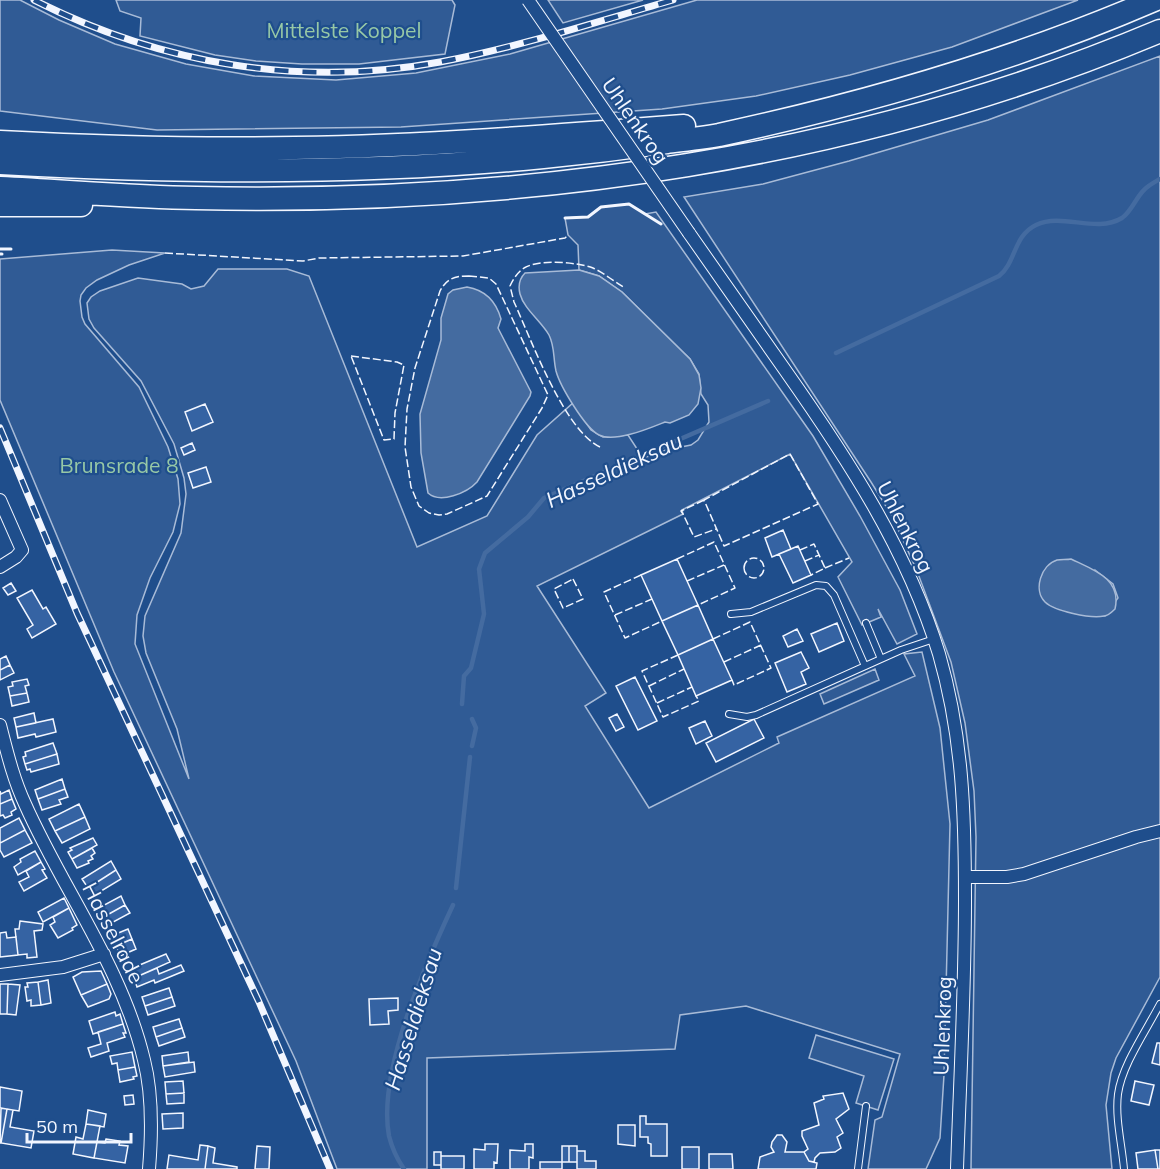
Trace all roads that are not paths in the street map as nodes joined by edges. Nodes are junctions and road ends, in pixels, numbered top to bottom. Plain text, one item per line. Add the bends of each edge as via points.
1 (528, 0) edge
2 (1154, 0) edge
3 (1160, 31) edge
4 (787, 118) junction
5 (0, 142) edge
6 (0, 163) edge
7 (0, 188) edge
8 (156, 196) junction
9 (0, 205) edge
10 (0, 500) edge
11 (0, 567) edge
12 (731, 614) dead end
13 (866, 623) dead end
14 (934, 639) junction
15 (881, 659) junction
16 (865, 666) junction
17 (729, 714) dead end
18 (0, 725) edge
19 (1160, 831) edge
20 (965, 877) junction
21 (104, 954) junction
22 (0, 975) edge
23 (1160, 1004) edge
24 (866, 1106) dead end
25 (149, 1169) edge
26 (858, 1169) edge
27 (957, 1169) edge
28 (1124, 1169) edge

1 - 14 street, Uhlenkrog, bridge via 864,488 903,561
2 - 4 highway via 980,65
3 - 8 highway via 1017,86 922,115 831,138 691,165 575,181 399,195
4 - 5 highway via 495,141 293,148
4 - 6 highway via 717,135 495,162 290,170
7 - 8 highway
8 - 9 highway via 71,207
10 - 11 street via 22,550
12 - 16 lane via 751,612 821,584 834,595
13 - 15 lane
14 - 15 lane
14 - 20 street, Uhlenkrog via 955,725 964,793
15 - 16 lane
16 - 17 lane via 756,715
18 - 21 street, Hasselrade via 24,802
19 - 20 street via 1024,874
20 - 27 street, Uhlenkrog
21 - 22 street via 63,967
21 - 25 street, Hasselrade via 125,1001 144,1060 151,1118
23 - 28 lane via 1120,1086 1118,1109
24 - 26 lane

